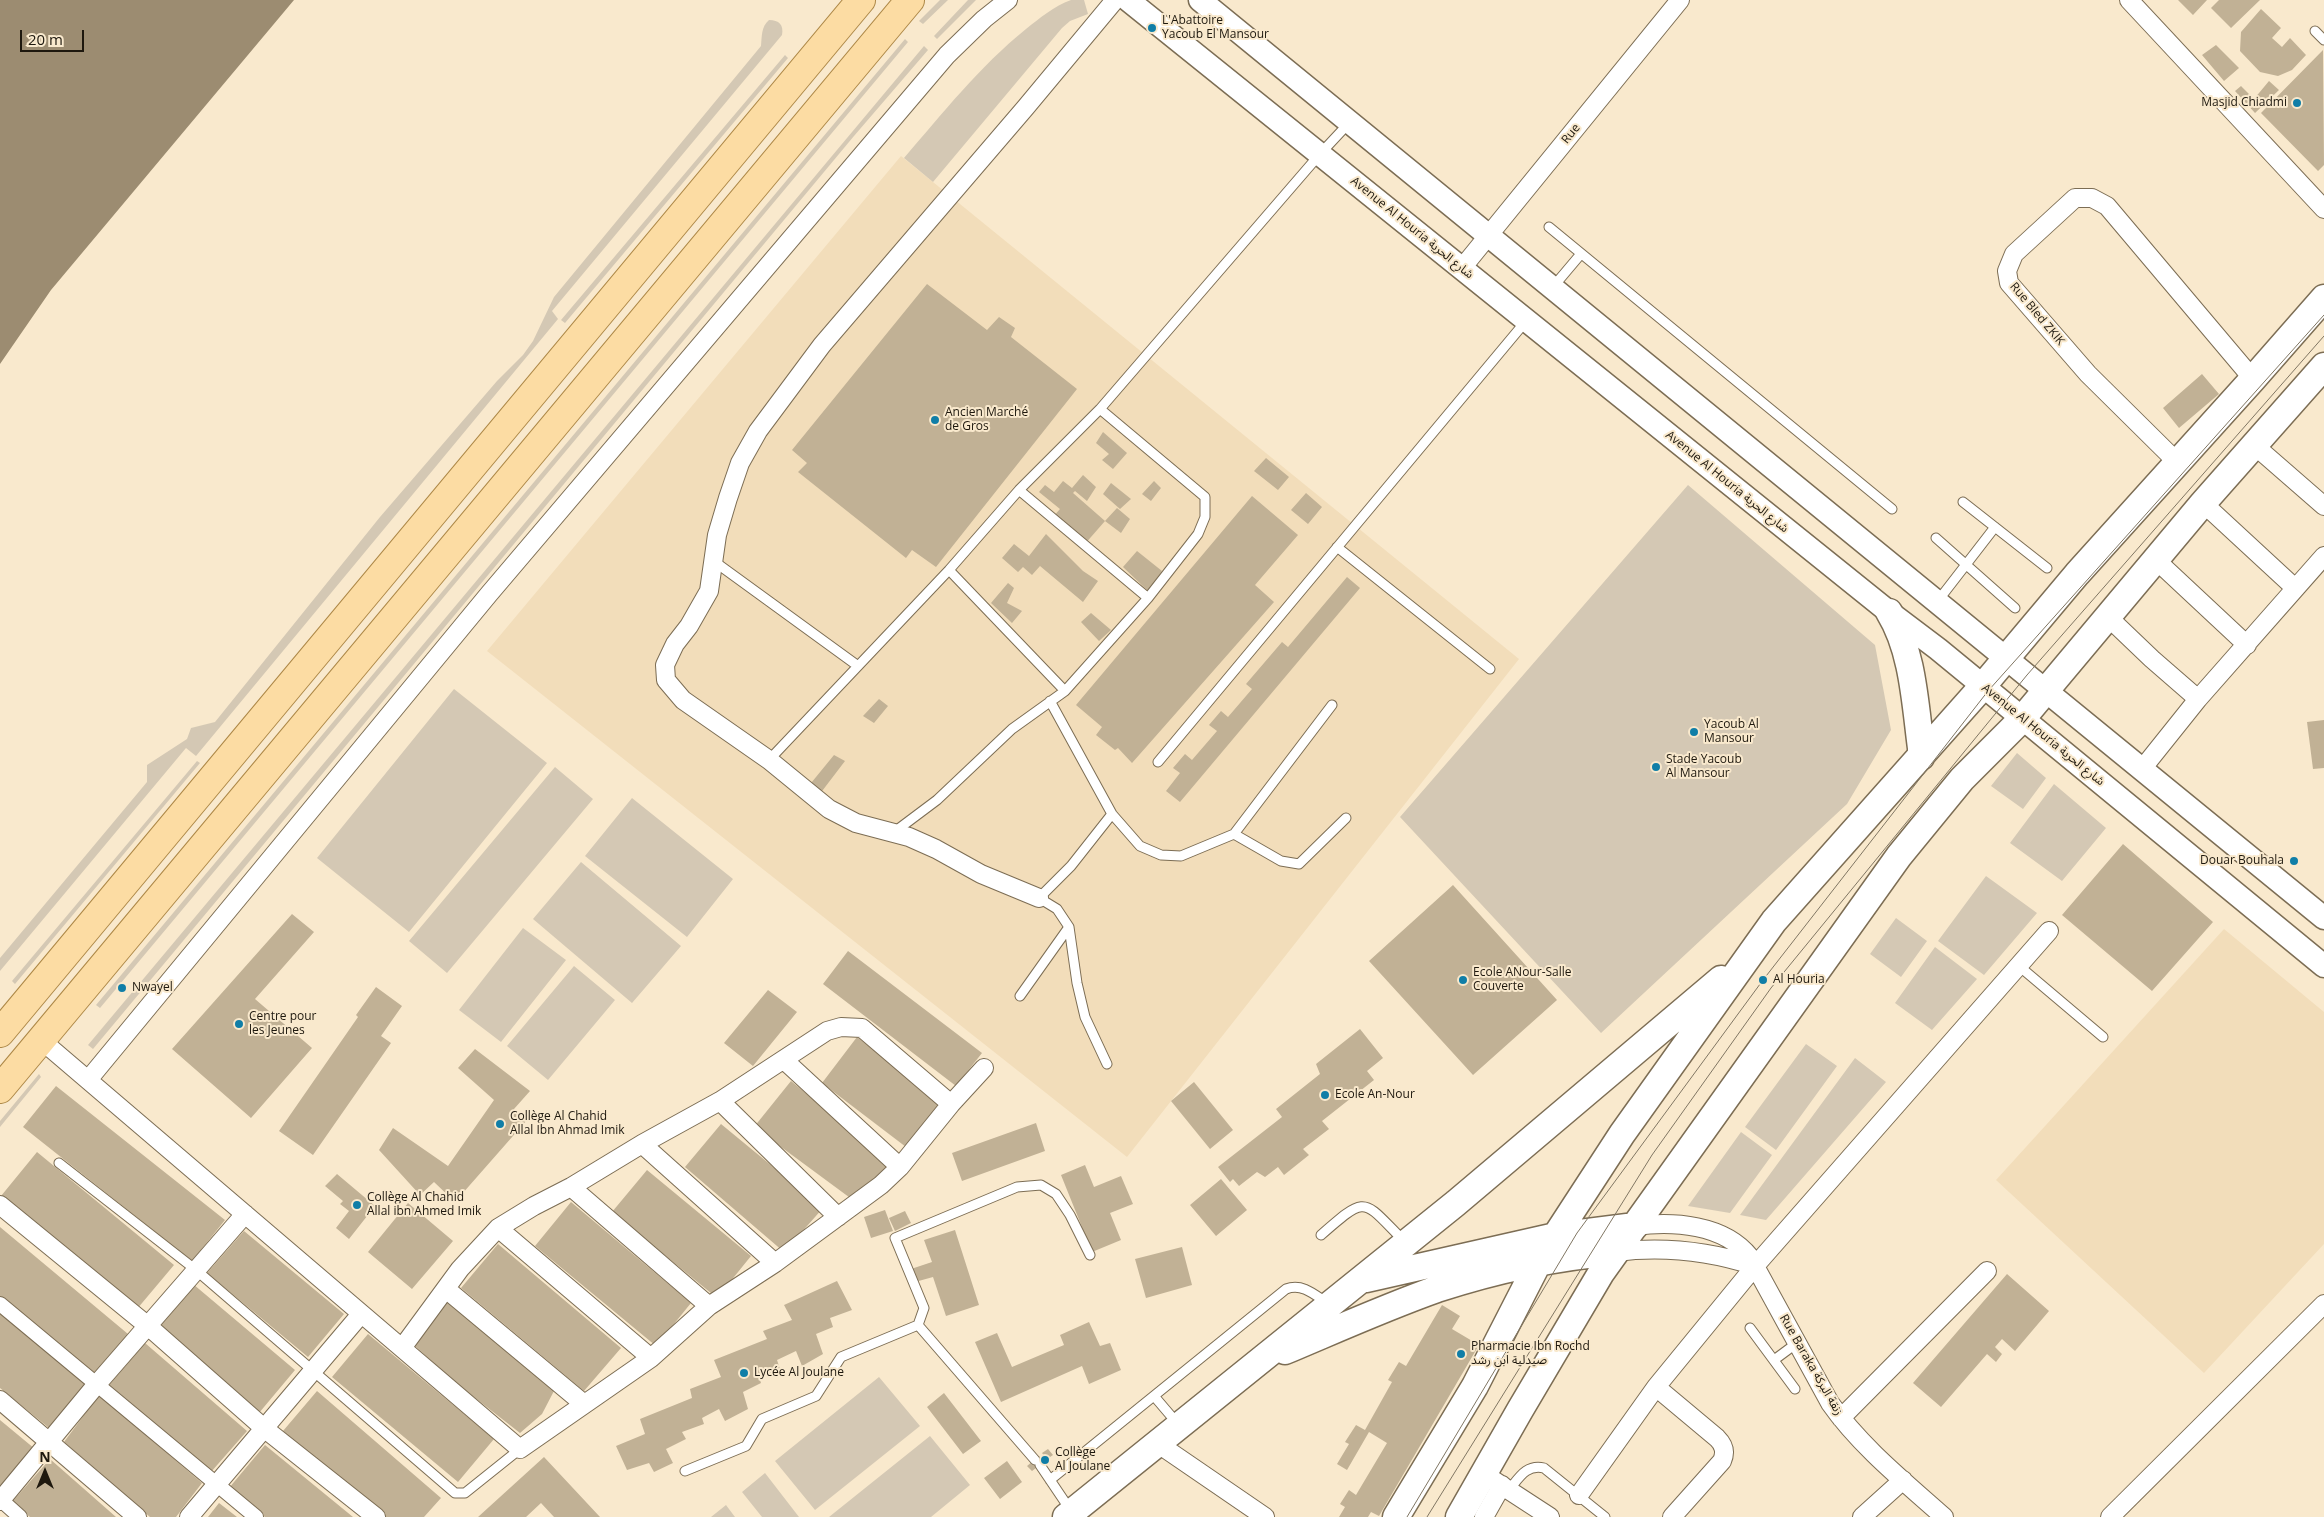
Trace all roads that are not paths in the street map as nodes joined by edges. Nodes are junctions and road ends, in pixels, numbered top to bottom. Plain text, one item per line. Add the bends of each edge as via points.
1 (861, 0) edge
2 (910, 0) edge
3 (1008, 0) edge
4 (1115, 0) edge
5 (1128, 0) edge
6 (1200, 0) edge
7 (1680, 0) edge
8 (2128, 0) edge
9 (2314, 31) dead end
10 (2324, 40) edge
11 (1349, 124) junction
12 (1320, 154) junction
13 (2324, 209) edge
14 (1549, 227) dead end
15 (1488, 236) junction
16 (1580, 255) junction
17 (1462, 268) junction
18 (1552, 288) junction
19 (2324, 298) edge
20 (1526, 320) junction
21 (2321, 376) edge
22 (2253, 380) junction
23 (1100, 409) junction
24 (2254, 445) junction
25 (2178, 462) junction
26 (1019, 490) junction
27 (1963, 502) dead end
28 (2203, 503) junction
29 (2324, 506) edge
30 (1892, 509) dead end
31 (1995, 527) junction
32 (1936, 538) dead end
33 (1337, 547) junction
34 (2324, 556) edge
35 (2156, 560) junction
36 (715, 562) junction
37 (1966, 565) junction
38 (2047, 568) dead end
39 (949, 570) junction
40 (2295, 588) junction
41 (1148, 598) junction
42 (1936, 603) junction
43 (2015, 608) dead end
44 (1889, 612) junction
45 (2107, 616) junction
46 (2246, 645) junction
47 (2006, 658) junction
48 (858, 666) junction
49 (1490, 669) dead end
50 (1982, 687) junction
51 (2045, 690) junction
52 (1065, 691) junction
53 (2198, 699) junction
54 (1050, 701) junction
55 (1332, 705) dead end
56 (2022, 718) junction
57 (1920, 757) junction
58 (769, 760) junction
59 (1158, 762) dead end
60 (2142, 769) junction
61 (1112, 814) junction
62 (1346, 818) dead end
63 (893, 833) junction
64 (1234, 834) junction
65 (1039, 898) junction
66 (2324, 918) edge
67 (1069, 928) junction
68 (2049, 931) dead end
69 (1750, 954) junction
70 (2018, 966) junction
71 (2324, 966) edge
72 (1020, 996) dead end
73 (0, 1033) edge
74 (2103, 1037) dead end
75 (41, 1040) junction
76 (784, 1060) junction
77 (1107, 1064) dead end
78 (984, 1068) dead end
79 (88, 1080) junction
80 (0, 1089) edge
81 (720, 1101) junction
82 (951, 1104) junction
83 (642, 1144) junction
84 (59, 1163) dead end
85 (900, 1168) junction
86 (571, 1187) junction
87 (0, 1205) edge
88 (245, 1214) junction
89 (838, 1217) junction
90 (1635, 1226) junction
91 (498, 1228) junction
92 (1321, 1235) dead end
93 (1556, 1236) junction
94 (1406, 1243) junction
95 (1616, 1252) junction
96 (1090, 1255) dead end
97 (775, 1263) junction
98 (1538, 1263) junction
99 (1755, 1266) junction
100 (196, 1270) junction
101 (1987, 1271) dead end
102 (1358, 1281) junction
103 (446, 1289) junction
104 (0, 1304) edge
105 (1330, 1304) junction
106 (2324, 1304) edge
107 (709, 1306) junction
108 (361, 1314) junction
109 (918, 1325) junction
110 (148, 1326) junction
111 (1750, 1328) dead end
112 (1797, 1343) junction
113 (402, 1348) junction
114 (651, 1358) junction
115 (1774, 1360) junction
116 (1259, 1362) junction
117 (314, 1370) junction
118 (97, 1384) junction
119 (1656, 1387) junction
120 (1795, 1388) dead end
121 (1154, 1396) junction
122 (0, 1400) edge
123 (584, 1404) junction
124 (1841, 1418) junction
125 (1179, 1426) junction
126 (265, 1429) junction
127 (50, 1442) junction
128 (1157, 1443) junction
129 (520, 1449) junction
130 (685, 1471) dead end
131 (1050, 1480) junction
132 (1903, 1480) junction
133 (1498, 1483) junction
134 (216, 1484) junction
135 (1579, 1495) junction
136 (0, 1500) edge
137 (1069, 1515) edge
138 (1262, 1516) edge
139 (20, 1517) edge
140 (137, 1517) edge
141 (189, 1517) edge
142 (256, 1517) edge
143 (376, 1517) edge
144 (1396, 1517) edge
145 (1460, 1517) edge
146 (1484, 1517) edge
147 (1550, 1517) edge
148 (1605, 1517) edge
149 (1672, 1517) edge
150 (1862, 1517) edge
151 (1944, 1517) edge
152 (2110, 1517) edge

1 - 73 main road
2 - 75 main road
3 - 79 street via 965,36 940,63 489,594
4 - 36 street via 822,344 758,431 740,463 728,498 717,535
5 - 12 street, Avenue Al Houria شارع الحرية
6 - 11 street
7 - 15 street, Rue
8 - 13 street
9 - 10 lane
11 - 12 lane
11 - 15 street
12 - 17 street, Avenue Al Houria شارع الحرية
12 - 23 lane
14 - 16 lane
15 - 17 street, Rue
15 - 18 street
16 - 18 lane
16 - 30 lane
17 - 20 street, Avenue Al Houria شارع الحرية
18 - 42 street
19 - 22 main road
20 - 33 lane
20 - 44 street, Avenue Al Houria شارع الحرية
21 - 24 main road
22 - 25 main road
22 - 25 street, Rue Bled ZKIK via 2107,206 2092,198 2075,198 2014,254 2007,271 2009,283 2088,374
23 - 26 lane
23 - 41 lane via 1205,497 1205,517 1198,534
24 - 28 main road
24 - 29 street
25 - 47 main road
26 - 39 lane
26 - 41 lane
27 - 31 lane
28 - 35 main road
28 - 40 street
31 - 37 lane
31 - 38 lane
32 - 37 lane
33 - 49 lane
33 - 59 lane
34 - 40 street
35 - 45 main road
35 - 46 street
36 - 48 lane
36 - 58 street via 709,591 665,665 666,680 684,700
37 - 42 lane
37 - 43 lane
39 - 48 lane
39 - 52 lane
40 - 46 street
41 - 52 lane
42 - 47 street
44 - 50 street, Avenue Al Houria شارع الحرية
44 - 57 main road via 1902,638 1908,662
45 - 51 main road
45 - 53 street
46 - 53 street
47 - 50 main road
47 - 51 street
48 - 58 lane
50 - 56 street, Avenue Al Houria شارع الحرية
50 - 57 main road
51 - 56 main road
51 - 60 street
52 - 54 lane
53 - 60 street
54 - 61 lane
54 - 63 lane via 1012,728 937,800
55 - 64 lane
56 - 71 street, Avenue Al Houria شارع الحرية
56 - 90 main road via 1962,779 1899,856
57 - 69 main road via 1774,921
58 - 63 street via 829,810 856,823
60 - 66 street
61 - 64 lane via 1140,846 1161,855 1181,856
61 - 65 lane via 1071,866
62 - 64 lane via 1299,864 1281,861
63 - 65 street via 936,849 981,874
65 - 67 lane via 1057,909
67 - 72 lane
67 - 77 lane via 1085,1017
68 - 70 street
69 - 93 main road via 1622,1134
69 - 94 main road
70 - 74 lane
70 - 99 street
75 - 79 street
75 - 80 main road
76 - 81 street
76 - 82 street via 827,1031 841,1027 862,1028
76 - 85 street
78 - 82 street
79 - 88 street
81 - 83 street
81 - 89 street
82 - 85 street
83 - 86 street
83 - 97 street
84 - 100 lane
85 - 89 street
86 - 91 street
86 - 107 street
87 - 110 street
88 - 100 street
88 - 108 street
89 - 97 street
90 - 93 main road
90 - 95 main road
90 - 99 street, Rue Baraka زنقة البركة via 1661,1224 1713,1232 1736,1243
91 - 103 street
91 - 114 street
92 - 94 lane via 1351,1209 1361,1205 1372,1208
93 - 98 main road
93 - 102 main road
94 - 102 main road
95 - 98 main road via 1562,1257
95 - 99 street via 1683,1250
95 - 133 main road via 1597,1279
96 - 109 lane via 1056,1194 1041,1185 1017,1187 896,1238 924,1308
97 - 107 street
98 - 116 main road via 1436,1290
98 - 144 main road via 1475,1386
99 - 112 street, Rue Baraka زنقة البركة
99 - 119 street
100 - 110 street
100 - 117 lane
101 - 124 street
102 - 105 main road
103 - 113 street
103 - 123 street
104 - 118 street
105 - 116 main road
105 - 121 lane via 1304,1288 1286,1289
106 - 152 street
107 - 114 street
108 - 113 street
108 - 117 street
109 - 130 lane via 840,1357 816,1396 762,1419 746,1446
109 - 131 lane
110 - 118 street
110 - 126 street
111 - 115 lane
112 - 115 lane
112 - 124 street, Rue Baraka زنقة البركة
113 - 129 street
114 - 123 street
115 - 120 lane
116 - 125 main road
117 - 126 street
117 - 129 lane via 454,1493 465,1493
118 - 127 street
118 - 134 street
119 - 135 street
119 - 149 street via 1724,1446 1722,1461
121 - 125 lane
121 - 131 lane
122 - 127 street
123 - 129 street
124 - 132 street, Rue Baraka زنقة البركة
125 - 128 main road
126 - 134 street
126 - 143 street
127 - 136 street
127 - 140 street
128 - 137 main road
128 - 138 street
131 - 137 lane
132 - 150 street
132 - 151 street, Rue Baraka زنقة البركة
133 - 135 lane via 1539,1467 1549,1470
133 - 145 main road
133 - 146 street
133 - 147 street
134 - 141 street
134 - 142 street
135 - 148 lane
136 - 139 street

